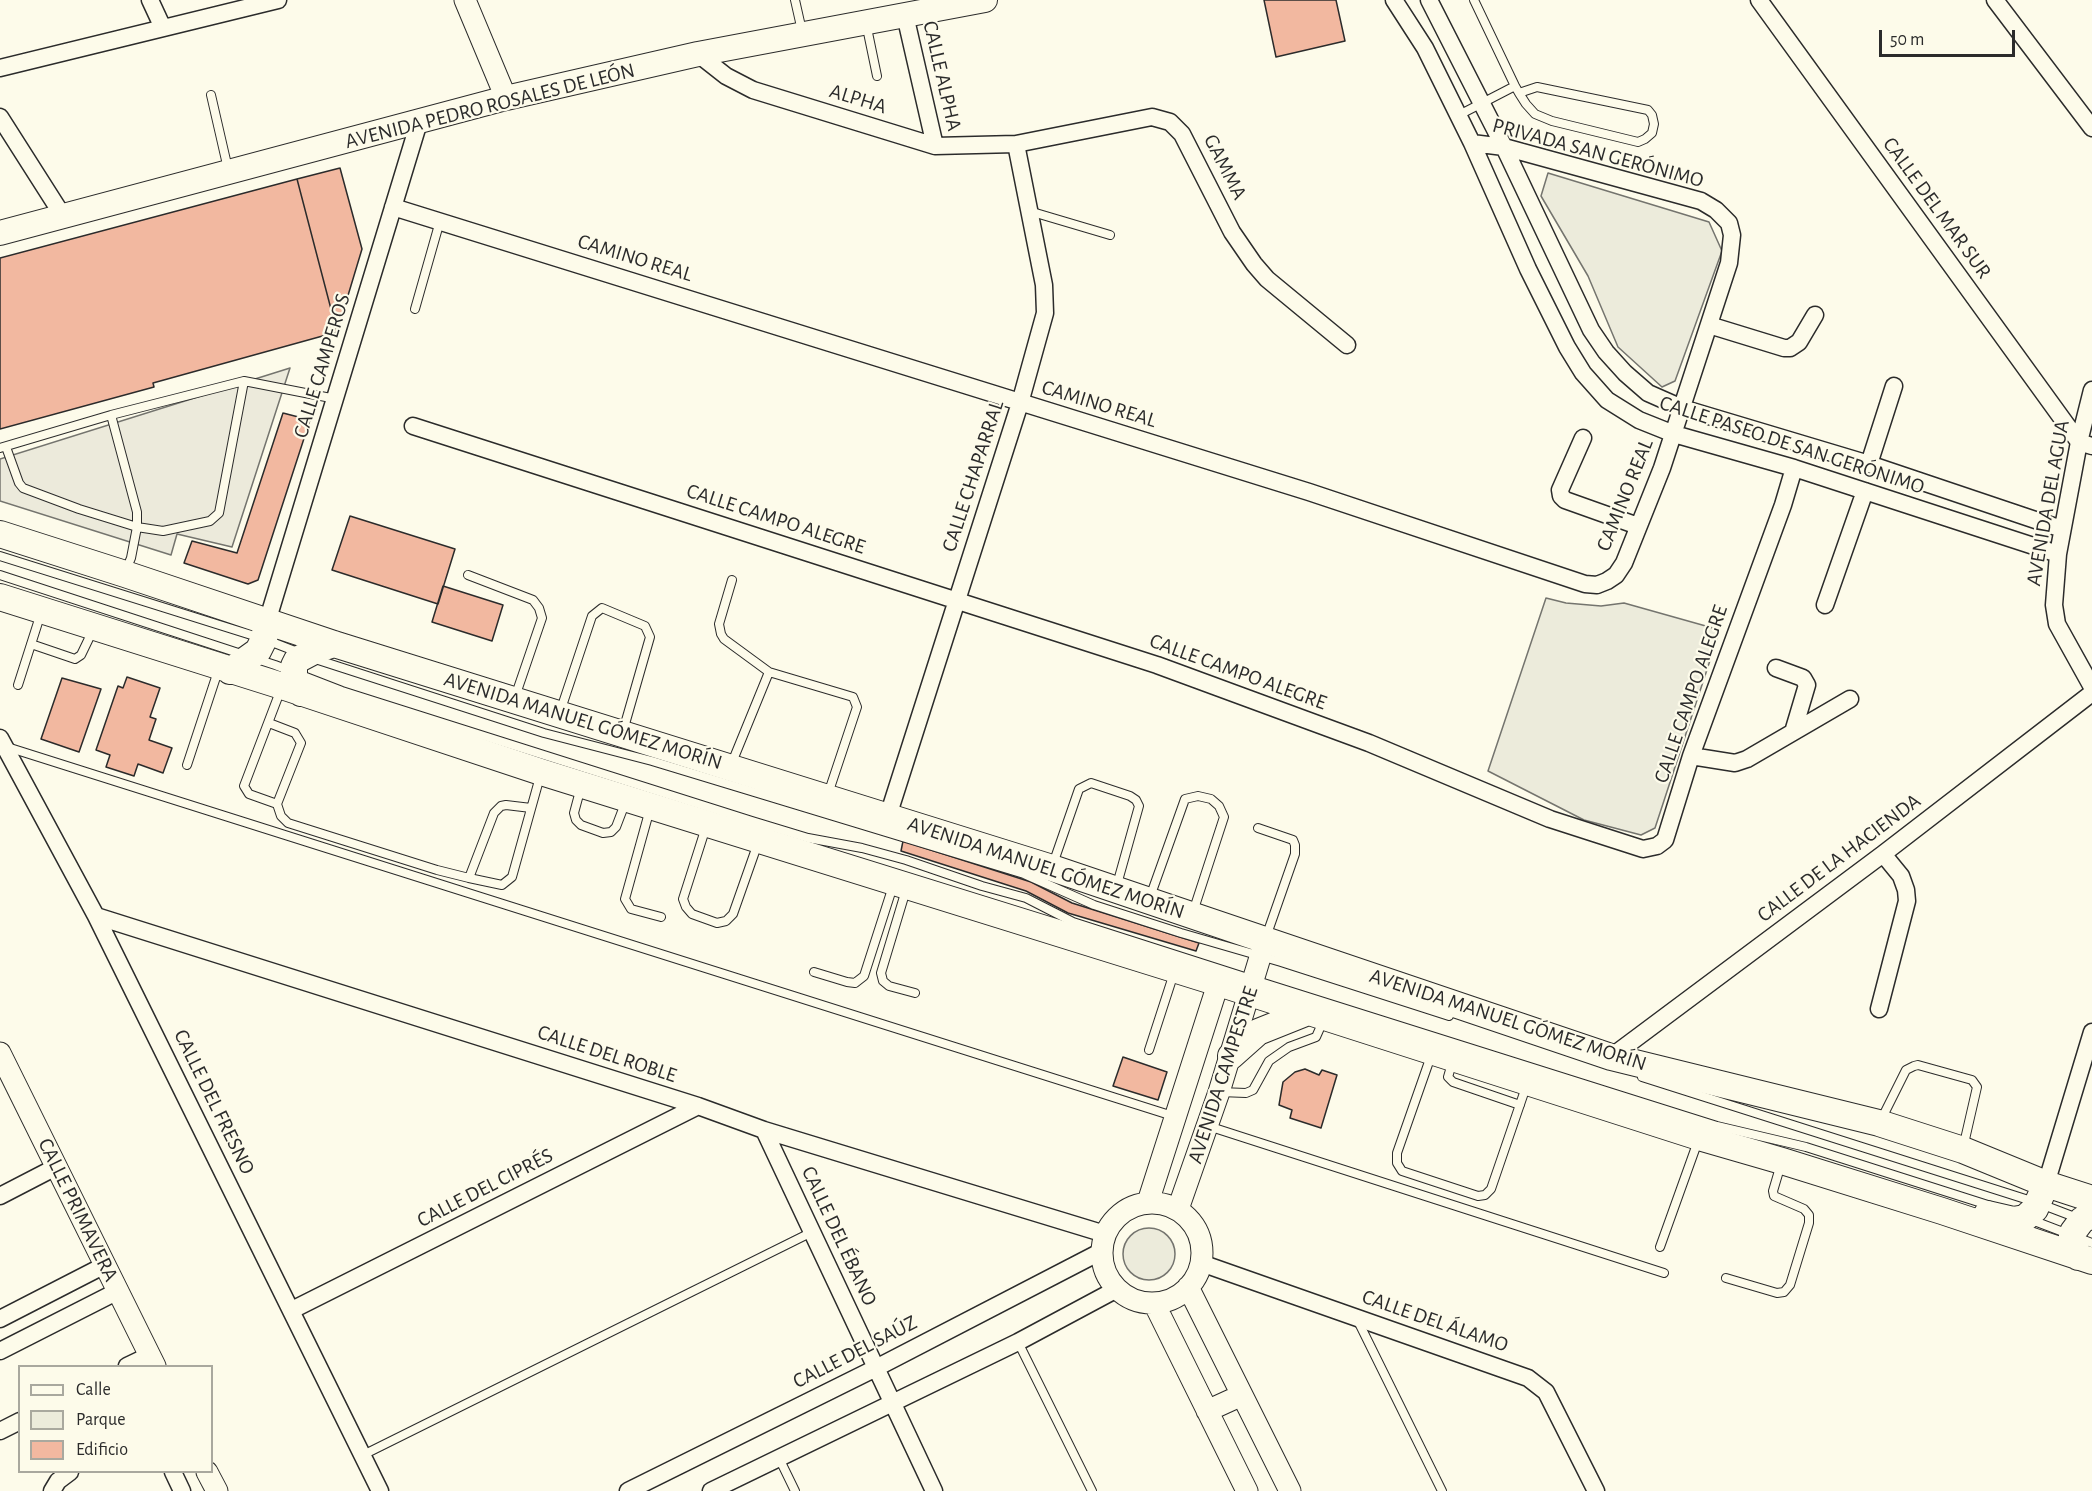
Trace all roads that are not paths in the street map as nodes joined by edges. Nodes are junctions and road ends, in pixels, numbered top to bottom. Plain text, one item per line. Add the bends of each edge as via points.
1 (150, 0) edge
2 (278, 0) edge
3 (465, 0) edge
4 (795, 0) edge
5 (985, 0) edge
6 (1394, 0) edge
7 (1429, 0) edge
8 (1474, 0) edge
9 (1759, 0) edge
10 (1995, 0) edge
11 (905, 15) junction
12 (866, 22) junction
13 (163, 28) junction
14 (802, 34) junction
15 (698, 54) junction
16 (0, 68) edge
17 (877, 76) dead end
18 (1517, 89) junction
19 (211, 95) dead end
20 (506, 98) junction
21 (1482, 103) junction
22 (1459, 115) junction
23 (0, 117) edge
24 (419, 122) junction
25 (2092, 128) edge
26 (1472, 143) junction
27 (1016, 144) junction
28 (935, 146) junction
29 (1504, 147) junction
30 (228, 173) junction
31 (393, 207) junction
32 (1029, 211) junction
33 (63, 216) junction
34 (441, 221) junction
35 (0, 233) edge
36 (1110, 235) dead end
37 (415, 309) dead end
38 (1815, 315) dead end
39 (1709, 325) junction
40 (1347, 345) dead end
41 (244, 381) junction
42 (1894, 386) dead end
43 (2092, 390) edge
44 (336, 399) junction
45 (1020, 403) junction
46 (1682, 408) junction
47 (111, 415) junction
48 (413, 426) dead end
49 (1674, 434) junction
50 (1583, 438) dead end
51 (2086, 444) edge
52 (3, 447) edge
53 (1869, 464) junction
54 (1794, 468) junction
55 (1865, 491) junction
56 (1638, 526) junction
57 (136, 527) junction
58 (2062, 528) junction
59 (0, 534) edge
60 (2058, 554) junction
61 (0, 556) edge
62 (125, 574) junction
63 (0, 575) edge
64 (468, 575) dead end
65 (732, 580) dead end
66 (0, 597) edge
67 (956, 600) junction
68 (1825, 604) dead end
69 (42, 609) junction
70 (95, 626) junction
71 (31, 644) junction
72 (334, 644) junction
73 (246, 651) junction
74 (1776, 668) dead end
75 (770, 672) junction
76 (295, 677) junction
77 (18, 685) dead end
78 (2092, 687) edge
79 (2092, 693) edge
80 (1850, 699) dead end
81 (514, 700) junction
82 (559, 714) junction
83 (269, 723) junction
84 (1793, 732) junction
85 (622, 735) junction
86 (2, 742) edge
87 (1691, 756) junction
88 (187, 765) dead end
89 (730, 766) junction
90 (541, 772) junction
91 (582, 784) junction
92 (827, 797) junction
93 (639, 802) junction
94 (277, 804) junction
95 (531, 808) junction
96 (888, 816) junction
97 (707, 823) junction
98 (1258, 828) dead end
99 (759, 840) junction
100 (1883, 854) junction
101 (1052, 868) junction
102 (469, 878) junction
103 (901, 884) junction
104 (1115, 891) junction
105 (1148, 902) junction
106 (96, 916) junction
107 (1192, 916) junction
108 (660, 917) dead end
109 (1263, 948) junction
110 (1174, 970) junction
111 (814, 972) dead end
112 (1218, 984) junction
113 (1252, 987) junction
114 (915, 993) dead end
115 (1879, 1010) dead end
116 (1316, 1015) junction
117 (1462, 1020) dead end
118 (2092, 1032) edge
119 (1149, 1050) dead end
120 (0, 1054) edge
121 (1231, 1056) junction
122 (1443, 1056) junction
123 (1611, 1057) junction
124 (2088, 1064) edge
125 (1631, 1074) dead end
126 (1219, 1092) junction
127 (1524, 1094) junction
128 (698, 1106) junction
129 (1177, 1117) junction
130 (1879, 1123) junction
131 (1208, 1126) junction
132 (764, 1130) junction
133 (1699, 1137) junction
134 (1963, 1150) junction
135 (1782, 1161) junction
136 (56, 1167) junction
137 (0, 1196) edge
138 (1148, 1202) junction
139 (2036, 1202) junction
140 (1178, 1209) junction
141 (1942, 1211) junction
142 (812, 1232) junction
143 (2087, 1232) edge
144 (1103, 1243) junction
145 (1660, 1247) dead end
146 (1201, 1263) junction
147 (105, 1265) junction
148 (1664, 1273) dead end
149 (1726, 1278) dead end
150 (1188, 1287) junction
151 (1117, 1289) junction
152 (118, 1291) junction
153 (1154, 1303) junction
154 (292, 1310) junction
155 (1356, 1318) junction
156 (0, 1319) edge
157 (1018, 1342) junction
158 (0, 1351) edge
159 (152, 1361) edge
160 (132, 1365) edge
161 (876, 1368) junction
162 (1242, 1395) junction
163 (892, 1403) junction
164 (1207, 1411) junction
165 (18, 1422) edge
166 (0, 1431) edge
167 (363, 1455) junction
168 (778, 1458) junction
169 (68, 1473) edge
170 (173, 1473) edge
171 (208, 1473) edge
172 (656, 1485) edge
173 (52, 1491) edge
174 (182, 1491) edge
175 (217, 1491) edge
176 (380, 1491) edge
177 (628, 1491) edge
178 (711, 1491) edge
179 (795, 1491) edge
180 (934, 1491) edge
181 (1092, 1491) edge
182 (1247, 1491) edge
183 (1290, 1491) edge
184 (1442, 1491) edge
185 (1596, 1491) edge

1 - 13 street
2 - 13 street
3 - 20 street
4 - 14 lane
5 - 11 main road, AVENIDA PEDRO ROSALES DE LEÓN
6 - 22 street, CALLE PASEO DE SAN GERÓNIMO via 1425,48
7 - 21 street, CALLE PASEO DE SAN GERÓNIMO
8 - 18 lane
9 - 51 street, CALLE DEL MAR SUR
10 - 25 street
11 - 12 main road, AVENIDA PEDRO ROSALES DE LEÓN
11 - 28 street, CALLE ALPHA
12 - 14 main road, AVENIDA PEDRO ROSALES DE LEÓN
12 - 17 lane
13 - 16 street
14 - 15 main road, AVENIDA PEDRO ROSALES DE LEÓN
15 - 20 main road, AVENIDA PEDRO ROSALES DE LEÓN
15 - 28 street, ALPHA via 726,76 753,90
18 - 18 lane via 1537,87 1648,110 1654,124 1652,133 1638,142 1552,121 1535,114
18 - 21 lane
19 - 30 lane
20 - 24 main road, AVENIDA PEDRO ROSALES DE LEÓN
21 - 22 lane
21 - 29 street, CALLE PASEO DE SAN GERÓNIMO
22 - 26 street, CALLE PASEO DE SAN GERÓNIMO
23 - 33 street
24 - 30 main road, AVENIDA PEDRO ROSALES DE LEÓN
24 - 31 street, CALLE CAMPEROS
26 - 29 street, PRIVADA SAN GERÓNIMO
26 - 49 street, CALLE PASEO DE SAN GERÓNIMO via 1528,269 1583,373 1607,400 1639,420
27 - 28 street, ALPHA
27 - 32 street, CALLE CHAPARRAL
27 - 40 street, GAMMA via 1152,117 1170,122 1182,134 1232,232 1254,264
29 - 39 street, PRIVADA SAN GERÓNIMO via 1701,201 1716,210 1729,223 1732,235 1729,263
29 - 46 street, CALLE PASEO DE SAN GERÓNIMO via 1591,330 1606,352 1648,393
30 - 33 main road, AVENIDA PEDRO ROSALES DE LEÓN
31 - 34 street, CAMINO REAL
31 - 44 street, CALLE CAMPEROS
32 - 36 lane
32 - 45 street, CALLE CHAPARRAL via 1046,305
33 - 35 main road, AVENIDA PEDRO ROSALES DE LEÓN
34 - 37 lane
34 - 45 street, CAMINO REAL
38 - 39 street via 1799,342 1790,348
39 - 46 street, PRIVADA SAN GERÓNIMO
41 - 44 lane
41 - 47 lane
41 - 57 lane via 219,513 210,521 163,531
42 - 53 street
43 - 51 street, AVENIDA DEL AGUA
44 - 73 street, CALLE CAMPEROS
45 - 56 street, CAMINO REAL via 1309,492 1585,584 1597,585 1616,575
45 - 67 street, CALLE CHAPARRAL
46 - 49 street, CAMINO REAL
46 - 53 street, CALLE PASEO DE SAN GERÓNIMO
47 - 52 lane
47 - 57 lane via 137,512
48 - 67 street, CALLE CAMPO ALEGRE
49 - 54 street, CALLE PASEO DE SAN GERÓNIMO
49 - 56 street, CAMINO REAL
50 - 56 street via 1560,490 1561,496 1565,501
51 - 58 street, AVENIDA DEL AGUA
52 - 57 lane via 23,488
53 - 58 street, CALLE PASEO DE SAN GERÓNIMO
54 - 55 street, CALLE PASEO DE SAN GERÓNIMO
54 - 87 street, CALLE CAMPO ALEGRE
55 - 60 street, CALLE PASEO DE SAN GERÓNIMO
55 - 68 street
57 - 62 lane
58 - 60 street, AVENIDA DEL AGUA
59 - 62 main road, AVENIDA MANUEL GÓMEZ MORÍN
60 - 78 street, AVENIDA DEL AGUA via 2054,605 2057,624
61 - 73 lane
62 - 73 main road, AVENIDA MANUEL GÓMEZ MORÍN
63 - 73 lane
64 - 81 lane via 533,600 539,608 542,618
65 - 75 lane via 719,624 721,634
66 - 69 main road, AVENIDA MANUEL GÓMEZ MORÍN
67 - 87 street, CALLE CAMPO ALEGRE via 1157,665 1369,743 1550,819 1643,849 1665,840
67 - 96 street, CALLE CHAPARRAL
69 - 70 main road, AVENIDA MANUEL GÓMEZ MORÍN
69 - 71 lane
70 - 71 lane via 87,647 75,658
70 - 73 main road, AVENIDA MANUEL GÓMEZ MORÍN
71 - 77 lane
72 - 73 main road, AVENIDA MANUEL GÓMEZ MORÍN
72 - 76 main road
72 - 81 main road, AVENIDA MANUEL GÓMEZ MORÍN
73 - 76 main road, AVENIDA MANUEL GÓMEZ MORÍN
73 - 76 lane
73 - 88 lane
74 - 84 street via 1803,678 1807,685
75 - 89 lane
75 - 92 lane via 853,697 855,701 857,707
76 - 83 lane
76 - 90 main road, AVENIDA MANUEL GÓMEZ MORÍN
76 - 109 lane via 336,667 544,733 652,761 1024,874 1094,905 1181,933
76 - 113 lane via 808,838 906,860 1026,898 1073,922
79 - 100 street, CALLE DE LA HACIENDA
80 - 84 street
81 - 82 main road, AVENIDA MANUEL GÓMEZ MORÍN
82 - 85 main road, AVENIDA MANUEL GÓMEZ MORÍN
82 - 85 lane via 592,616 602,608 645,626 650,637
83 - 94 lane via 295,733 301,743
83 - 94 lane via 244,786 249,794
84 - 87 street via 1735,763
85 - 89 main road, AVENIDA MANUEL GÓMEZ MORÍN
86 - 106 street, CALLE DEL FRESNO
86 - 129 lane
89 - 92 main road, AVENIDA MANUEL GÓMEZ MORÍN
90 - 91 main road, AVENIDA MANUEL GÓMEZ MORÍN
90 - 95 lane
91 - 93 main road, AVENIDA MANUEL GÓMEZ MORÍN
91 - 93 lane via 574,813 576,820 603,833 611,832
92 - 96 main road, AVENIDA MANUEL GÓMEZ MORÍN
93 - 97 main road, AVENIDA MANUEL GÓMEZ MORÍN
93 - 108 lane via 625,899 631,909
94 - 102 lane via 288,823
95 - 102 lane via 506,805 494,813
95 - 102 lane via 512,877 502,885
96 - 101 main road, AVENIDA MANUEL GÓMEZ MORÍN
97 - 99 main road, AVENIDA MANUEL GÓMEZ MORÍN
97 - 99 lane via 682,899 692,914 717,923 733,914
98 - 109 lane via 1293,840 1295,845
99 - 103 main road, AVENIDA MANUEL GÓMEZ MORÍN
100 - 115 street via 1901,876 1906,901
100 - 123 street, CALLE DE LA HACIENDA
101 - 104 main road, AVENIDA MANUEL GÓMEZ MORÍN
101 - 104 lane via 1078,789 1091,783 1130,796 1139,806
103 - 110 main road, AVENIDA MANUEL GÓMEZ MORÍN
103 - 111 lane via 864,976 847,982
103 - 114 lane via 881,973 889,986
104 - 105 main road, AVENIDA MANUEL GÓMEZ MORÍN
105 - 107 main road, AVENIDA MANUEL GÓMEZ MORÍN
105 - 107 lane via 1185,799 1211,799 1224,817
106 - 128 street, CALLE DEL ROBLE
106 - 154 street, CALLE DEL FRESNO
107 - 109 main road, AVENIDA MANUEL GÓMEZ MORÍN
109 - 113 street, AVENIDA CAMPESTRE
109 - 117 lane
109 - 123 main road, AVENIDA MANUEL GÓMEZ MORÍN
110 - 112 main road, AVENIDA MANUEL GÓMEZ MORÍN
110 - 119 lane
112 - 113 main road, AVENIDA MANUEL GÓMEZ MORÍN
112 - 129 street, AVENIDA CAMPESTRE
113 - 116 main road, AVENIDA MANUEL GÓMEZ MORÍN
113 - 121 street, AVENIDA CAMPESTRE
113 - 139 lane via 1717,1126
116 - 121 main road via 1258,1032
116 - 122 main road, AVENIDA MANUEL GÓMEZ MORÍN
116 - 126 lane via 1316,1037 1289,1047 1269,1062 1252,1090 1246,1094
118 - 124 street
120 - 136 street, CALLE PRIMAVERA
121 - 126 street, AVENIDA CAMPESTRE
122 - 127 main road, AVENIDA MANUEL GÓMEZ MORÍN
122 - 127 lane via 1397,1153 1402,1171 1485,1195 1491,1189
123 - 130 main road, AVENIDA MANUEL GÓMEZ MORÍN
124 - 139 street
125 - 139 lane
126 - 131 street, AVENIDA CAMPESTRE
127 - 133 main road, AVENIDA MANUEL GÓMEZ MORÍN
128 - 132 street, CALLE DEL ROBLE
128 - 154 street, CALLE DEL CIPRÉS
129 - 138 street, AVENIDA CAMPESTRE
130 - 134 main road, AVENIDA MANUEL GÓMEZ MORÍN
130 - 134 lane via 1906,1070 1914,1066 1972,1080 1977,1087
131 - 140 street, AVENIDA CAMPESTRE
131 - 148 lane
132 - 142 street, CALLE DEL ÉBANO
132 - 144 street, CALLE DEL ROBLE
133 - 135 main road, AVENIDA MANUEL GÓMEZ MORÍN
133 - 145 lane
134 - 139 main road, AVENIDA MANUEL GÓMEZ MORÍN
135 - 141 main road, AVENIDA MANUEL GÓMEZ MORÍN
135 - 149 lane via 1774,1197 1804,1209 1809,1215 1790,1286 1777,1293
136 - 137 street
136 - 147 street, CALLE PRIMAVERA
138 - 140 street
138 - 144 street via 1122,1212 1112,1222
139 - 141 main road via 2013,1220 1981,1212
139 - 143 main road, AVENIDA MANUEL GÓMEZ MORÍN
139 - 143 lane
140 - 146 street via 1198,1232
141 - 143 main road, AVENIDA MANUEL GÓMEZ MORÍN
142 - 161 street, CALLE DEL ÉBANO
142 - 167 lane
144 - 151 street via 1103,1265
144 - 161 street, CALLE DEL SAÚZ
146 - 150 street
146 - 155 street, CALLE DEL ÁLAMO
147 - 152 street, CALLE PRIMAVERA
147 - 156 street
150 - 153 street via 1167,1301
150 - 162 street
151 - 153 street via 1141,1302
151 - 157 street
152 - 158 street
152 - 159 street, CALLE PRIMAVERA
153 - 164 street
154 - 167 street, CALLE DEL FRESNO
155 - 184 lane
155 - 185 street, CALLE DEL ÁLAMO via 1537,1384 1546,1392
157 - 163 street
157 - 181 lane
159 - 160 street
161 - 163 street, CALLE DEL ÉBANO
161 - 172 street, CALLE DEL SAÚZ
162 - 164 street
162 - 183 street
163 - 168 street
163 - 180 street, CALLE DEL ÉBANO
164 - 182 street
165 - 166 street
167 - 176 street, CALLE DEL FRESNO
168 - 178 street
168 - 179 lane
169 - 173 street via 58,1480
170 - 174 street
171 - 175 street
172 - 177 street, CALLE DEL SAÚZ

